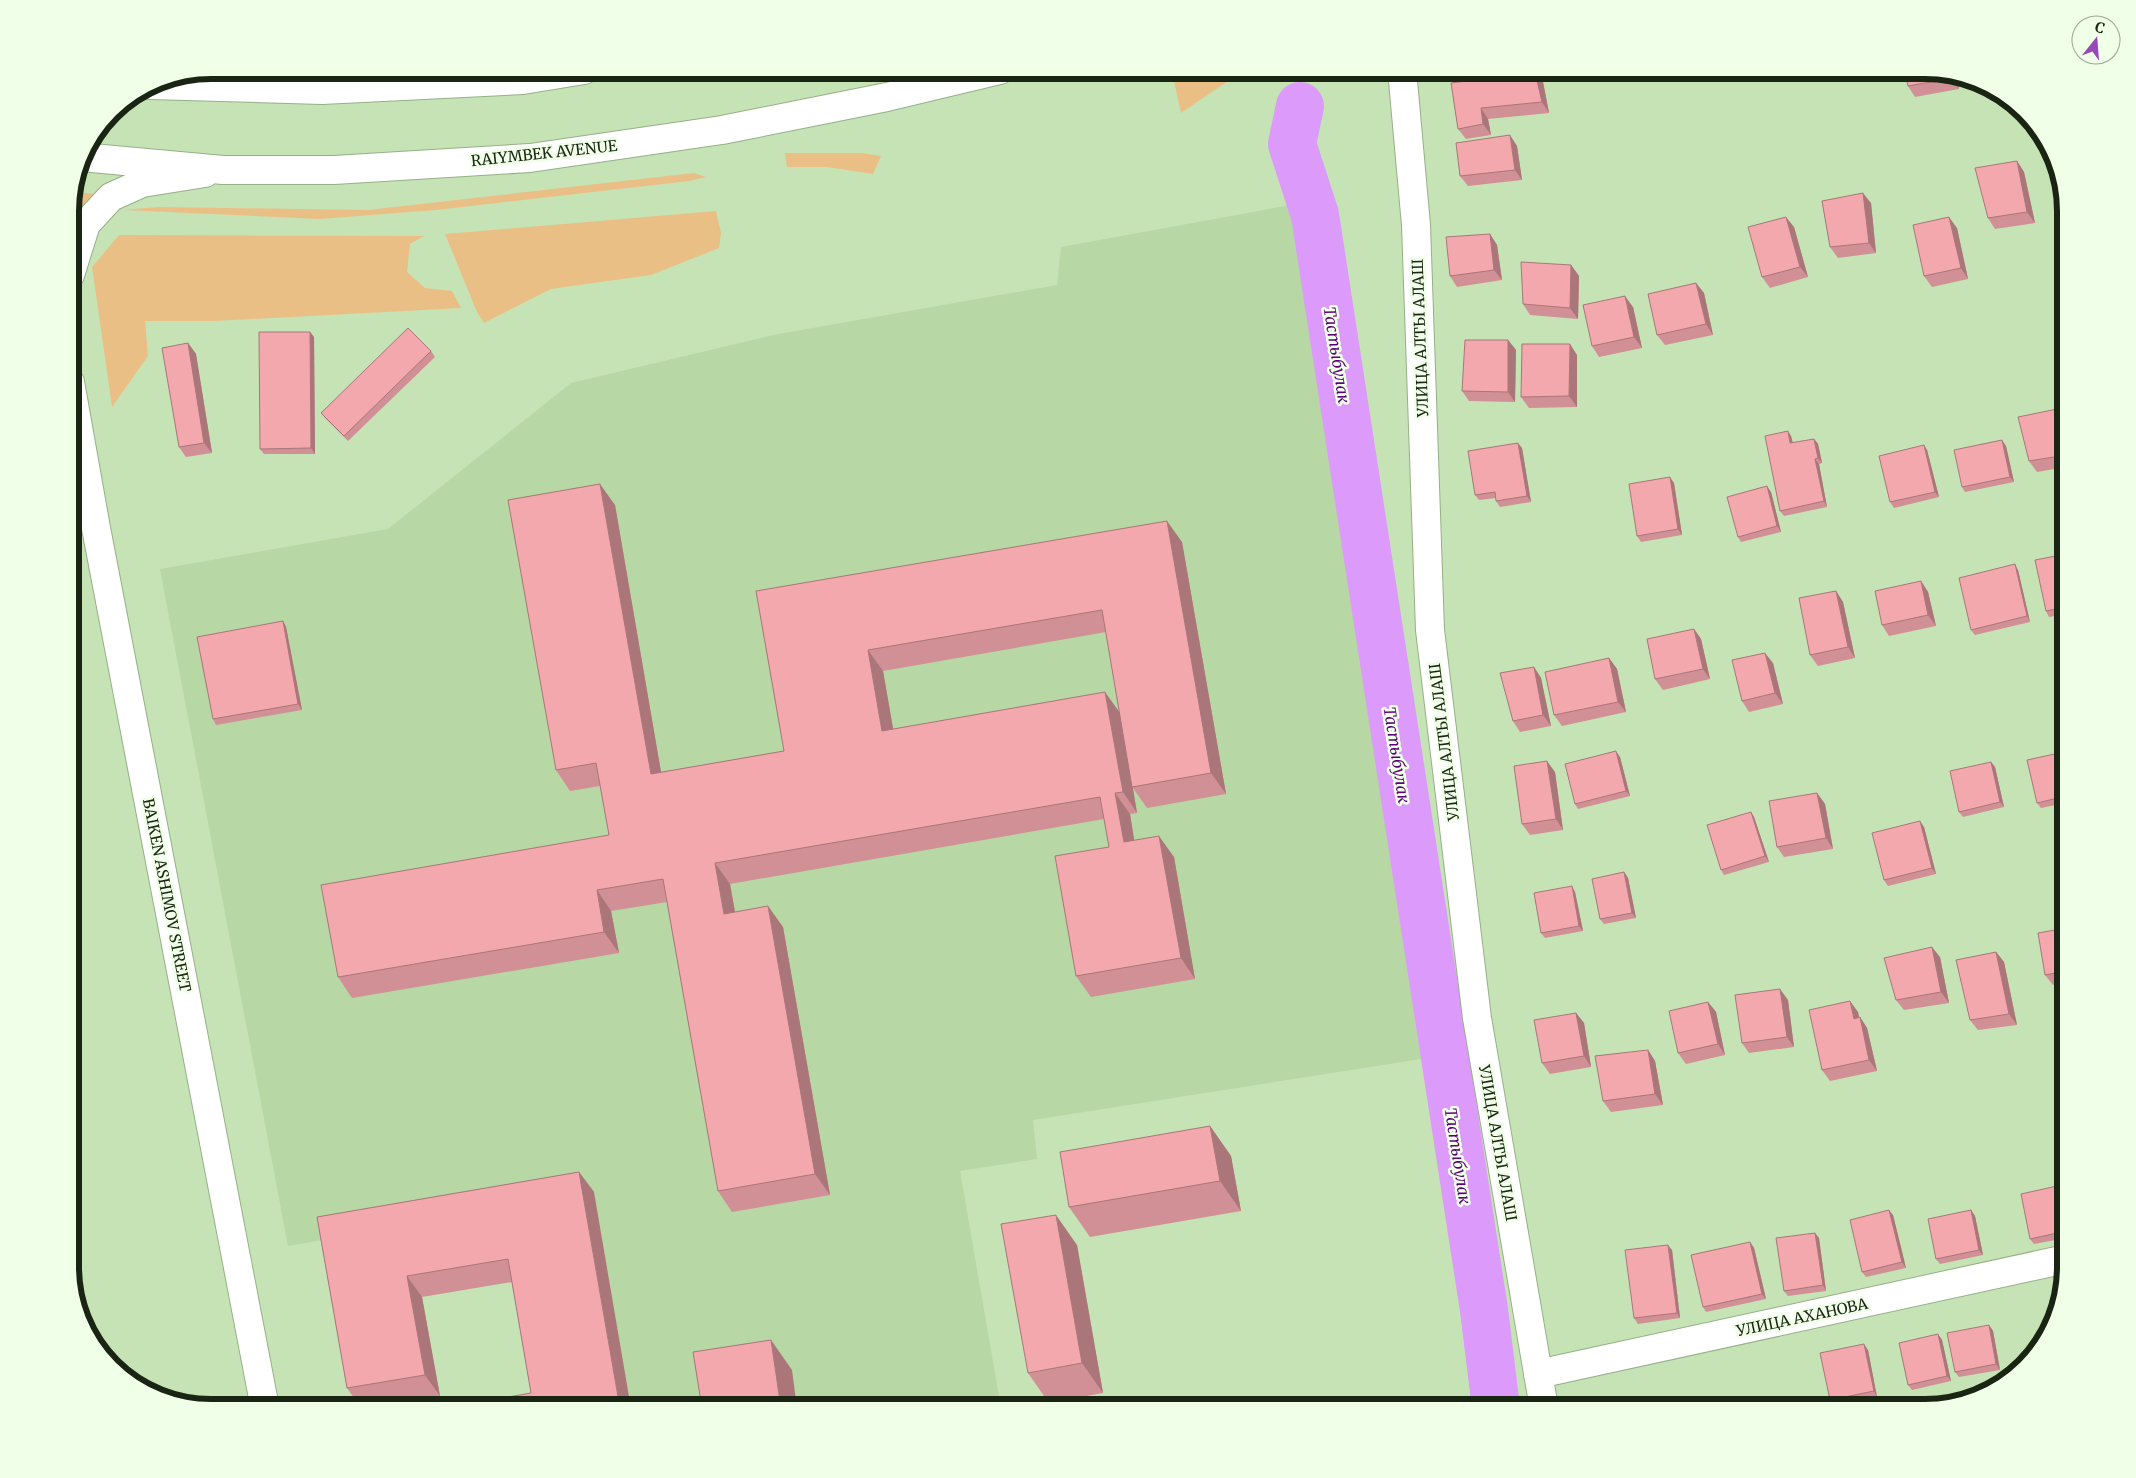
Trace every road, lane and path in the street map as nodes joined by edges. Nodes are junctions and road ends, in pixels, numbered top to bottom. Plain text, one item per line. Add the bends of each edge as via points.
1 (529, 79) edge
2 (962, 79) edge
3 (1403, 79) edge
4 (169, 86) edge
5 (90, 158) edge
6 (223, 170) junction
7 (79, 247) edge
8 (79, 433) edge
9 (2057, 1261) edge
10 (1538, 1374) junction
11 (263, 1399) edge
12 (1542, 1399) edge

1 - 4 main road via 322,90
2 - 6 main road, RAIYMBEK AVENUE via 722,130 530,158 334,170
3 - 10 main road, УЛИЦА АЛТЫ АЛАШ via 1416,225 1430,630 1477,1018
5 - 6 main road, RAIYMBEK AVENUE
6 - 7 main road via 142,183 111,197 86,224
8 - 11 main road, BAIKEN ASHIMOV STREET
9 - 10 main road, УЛИЦА АХАНОВА
10 - 12 main road, УЛИЦА АЛТЫ АЛАШ

